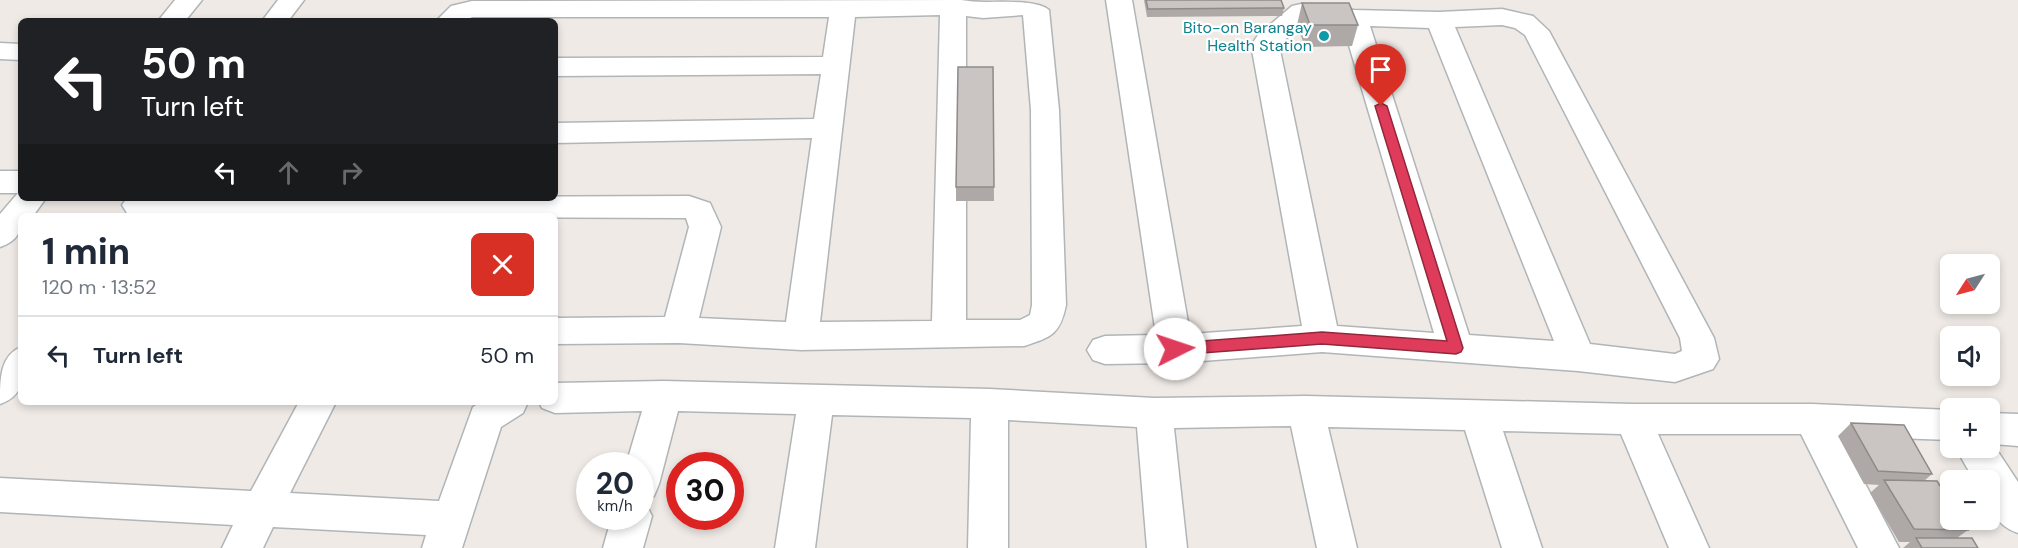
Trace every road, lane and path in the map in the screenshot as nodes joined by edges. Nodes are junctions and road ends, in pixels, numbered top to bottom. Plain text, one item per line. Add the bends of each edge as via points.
1 (189, 0) edge
2 (291, 0) edge
3 (1119, 0) edge
4 (1300, 6) edge
5 (953, 7) junction
6 (843, 9) junction
7 (174, 18) edge
8 (278, 18) edge
9 (453, 18) edge
10 (1354, 18) junction
11 (1440, 20) junction
12 (0, 51) edge
13 (18, 52) edge
14 (836, 65) junction
15 (558, 68) edge
16 (828, 128) junction
17 (558, 133) edge
18 (0, 182) edge
19 (18, 182) edge
20 (28, 201) edge
21 (137, 206) edge
22 (354, 207) edge
23 (18, 213) edge
24 (18, 214) edge
25 (0, 235) edge
26 (679, 330) junction
27 (558, 332) edge
28 (949, 334) junction
29 (801, 336) junction
30 (1322, 338) junction
31 (1456, 348) junction
32 (1175, 349) junction
33 (1105, 350) dead end
34 (1578, 357) junction
35 (18, 365) edge
36 (0, 389) edge
37 (664, 396) junction
38 (558, 398) edge
39 (816, 401) junction
40 (990, 404) junction
41 (316, 405) edge
42 (506, 405) edge
43 (1306, 411) junction
44 (1154, 413) junction
45 (1479, 415) junction
46 (1633, 419) junction
47 (1812, 419) junction
48 (1940, 425) edge
49 (2000, 429) edge
50 (2018, 430) edge
51 (649, 452) edge
52 (1981, 458) edge
53 (0, 495) edge
54 (262, 509) junction
55 (2018, 516) edge
56 (628, 530) edge
57 (447, 534) edge
58 (242, 548) edge
59 (624, 548) edge
60 (795, 548) edge
61 (988, 548) edge
62 (1167, 548) edge
63 (1337, 548) edge
64 (1522, 548) edge
65 (1689, 548) edge
66 (1879, 548) edge

1 - 7 street
2 - 8 street
3 - 32 street
4 - 10 street
4 - 30 street via 1270,38 1266,50
5 - 6 street
5 - 28 street
5 - 28 street via 1036,10 1045,110 1049,305 1045,323 1024,333
6 - 9 street via 472,9
6 - 14 street
10 - 11 street
10 - 31 street
11 - 34 street
11 - 34 street via 1502,17 1524,22 1536,31 1697,338 1701,359 1675,368
12 - 13 street
14 - 15 street
14 - 16 street
16 - 17 street
16 - 29 street
18 - 19 street
20 - 23 street
21 - 22 street
22 - 26 street via 689,207 699,211 705,227
24 - 25 street
26 - 27 street
26 - 29 street
28 - 29 street
30 - 31 street
30 - 32 street
31 - 34 street
32 - 33 street
35 - 36 street
37 - 38 street
37 - 39 street
37 - 51 street
39 - 40 street
39 - 60 street
40 - 44 street
40 - 61 street
41 - 54 street
42 - 57 street via 486,418
43 - 44 street
43 - 45 street
43 - 63 street
44 - 62 street
45 - 46 street
45 - 64 street
46 - 47 street
46 - 65 street
47 - 48 street
47 - 66 street
49 - 50 street
52 - 55 street
53 - 54 street
54 - 57 street
54 - 58 street
56 - 59 street

